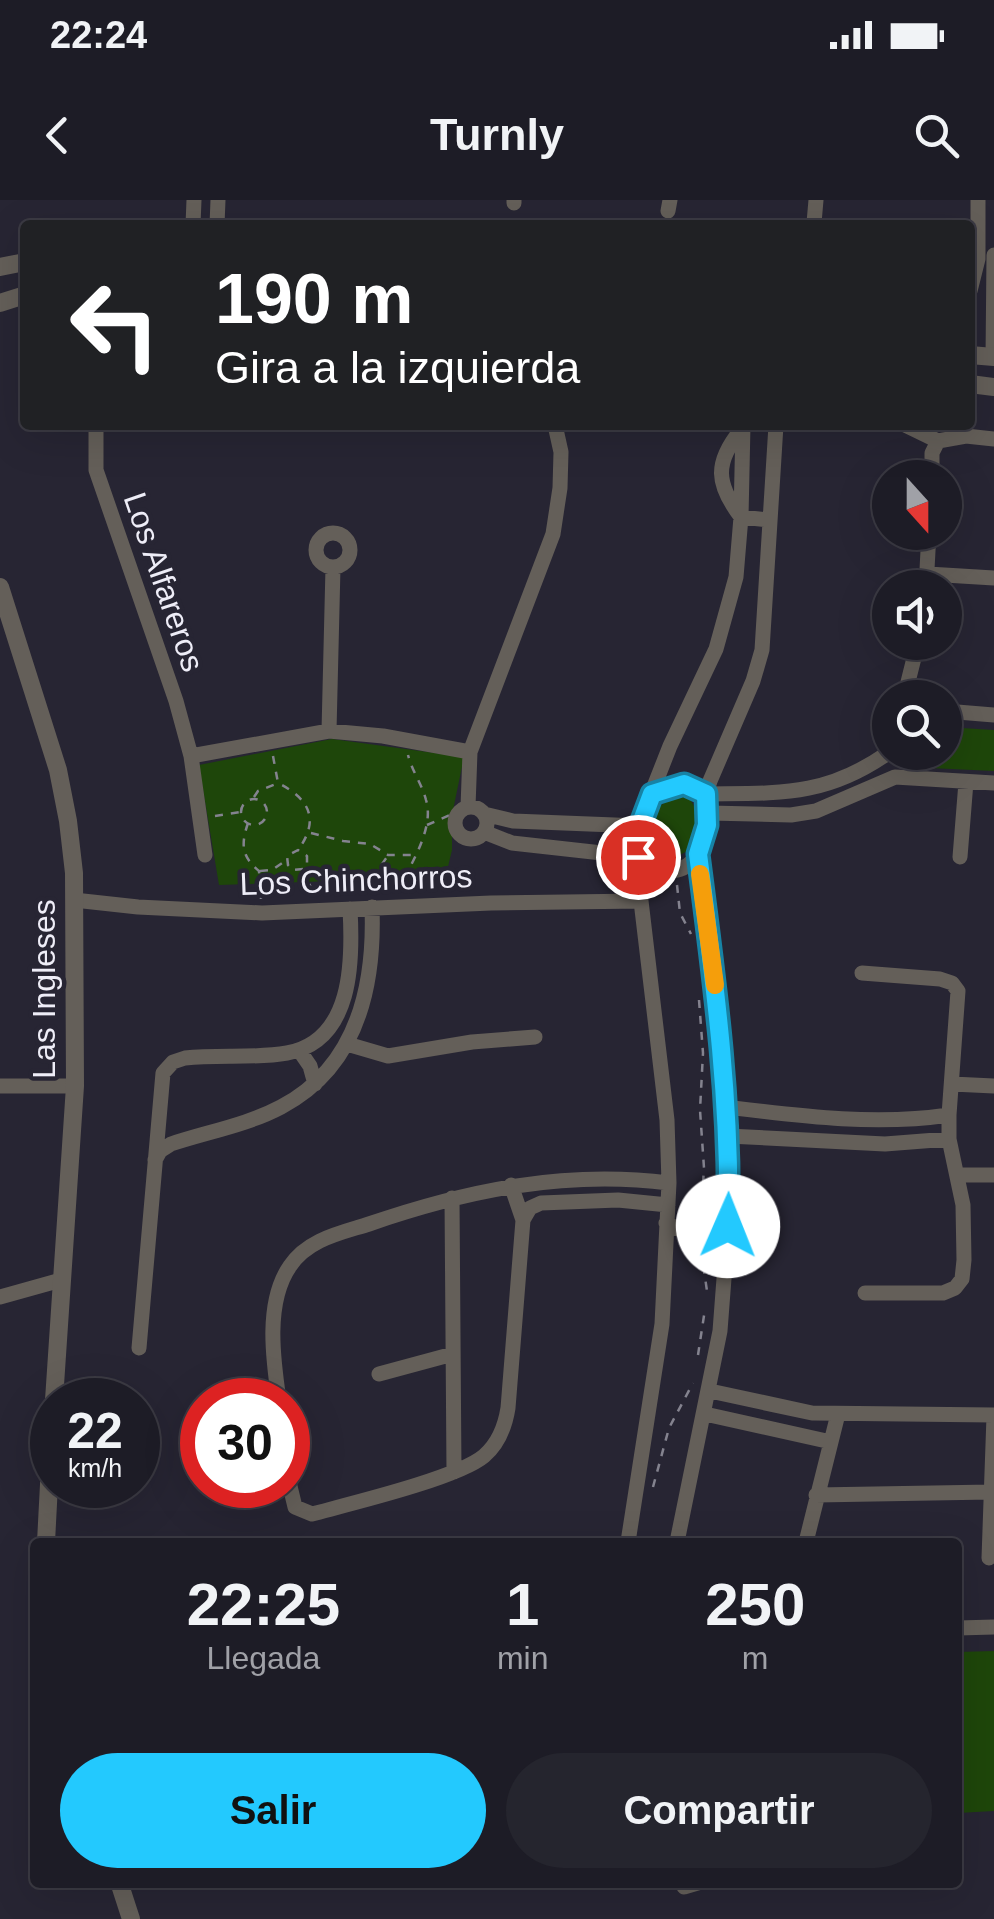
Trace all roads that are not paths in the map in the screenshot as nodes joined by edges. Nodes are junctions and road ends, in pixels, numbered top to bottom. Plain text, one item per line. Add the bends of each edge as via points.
1 (978, 200) edge
2 (994, 256) edge
3 (975, 271) edge
4 (994, 358) edge
5 (96, 430) edge
6 (555, 430) edge
7 (742, 430) edge
8 (776, 430) edge
9 (915, 430) edge
10 (994, 438) edge
11 (938, 441) junction
12 (932, 460) edge
13 (741, 517) junction
14 (769, 520) junction
15 (334, 567) dead end
16 (994, 578) edge
17 (962, 579) edge
18 (0, 587) edge
19 (962, 712) edge
20 (994, 714) edge
21 (329, 731) junction
22 (470, 752) junction
23 (190, 756) junction
24 (872, 761) edge
25 (889, 770) edge
26 (895, 777) junction
27 (966, 782) junction
28 (994, 783) edge
29 (652, 794) junction
30 (706, 794) junction
31 (463, 809) junction
32 (709, 813) junction
33 (484, 814) junction
34 (640, 826) junction
35 (484, 832) junction
36 (698, 854) junction
37 (205, 855) dead end
38 (960, 858) dead end
39 (639, 861) junction
40 (74, 900) junction
41 (641, 901) junction
42 (372, 907) junction
43 (350, 909) junction
44 (862, 973) dead end
45 (535, 1037) dead end
46 (347, 1044) junction
47 (299, 1050) junction
48 (315, 1084) junction
49 (952, 1084) junction
50 (0, 1086) edge
51 (75, 1086) junction
52 (994, 1086) edge
53 (726, 1106) junction
54 (948, 1115) junction
55 (158, 1118) junction
56 (728, 1136) junction
57 (950, 1139) junction
58 (184, 1140) junction
59 (154, 1160) junction
60 (958, 1175) junction
61 (994, 1175) edge
62 (669, 1183) junction
63 (510, 1185) junction
64 (452, 1198) junction
65 (668, 1205) junction
66 (522, 1220) junction
67 (666, 1223) junction
68 (728, 1226) junction
69 (60, 1280) junction
70 (865, 1293) dead end
71 (0, 1297) edge
72 (139, 1348) dead end
73 (453, 1354) junction
74 (379, 1374) dead end
75 (55, 1378) edge
76 (276, 1378) edge
77 (710, 1391) junction
78 (704, 1414) junction
79 (838, 1414) junction
80 (994, 1415) edge
81 (831, 1442) junction
82 (454, 1472) junction
83 (990, 1492) junction
84 (816, 1495) junction
85 (48, 1508) edge
86 (297, 1508) edge
87 (46, 1538) edge
88 (629, 1538) edge
89 (678, 1538) edge
90 (807, 1538) edge
91 (989, 1558) dead end
92 (994, 1627) edge
93 (962, 1628) edge
94 (121, 1888) edge
95 (131, 1919) edge

1 - 3 street
2 - 4 street
5 - 23 street, Los Alfareros via 96,470
6 - 22 street via 561,470 552,534
7 - 13 street
8 - 14 street
9 - 11 street
10 - 11 street
11 - 12 street
13 - 14 street
13 - 29 street via 736,577 716,649
14 - 30 street via 762,650
15 - 21 street
16 - 17 street
18 - 40 street, Las Ingleses via 64,795
19 - 20 street
21 - 22 street
21 - 23 street
22 - 31 street
23 - 37 street, Los Alfareros
24 - 30 street via 818,788
25 - 26 street
26 - 27 street
26 - 32 street via 816,812
27 - 28 street
27 - 38 street
29 - 30 street via 684,784
29 - 34 street
30 - 32 street
31 - 33 street
31 - 35 street via 454,827 460,836 470,840
32 - 36 street
33 - 34 street via 513,822
33 - 35 street
34 - 39 street
35 - 39 street via 512,843
36 - 39 street via 682,869 659,871
36 - 53 street
39 - 41 street
40 - 43 street, Los Chinchorros via 262,913
40 - 51 street, Las Ingleses
41 - 42 street, Los Chinchorros
41 - 62 street
42 - 43 street, Los Chinchorros
42 - 46 street via 367,991
43 - 47 street via 344,996 328,1030
44 - 49 street via 952,983 958,991
45 - 46 street via 388,1056
46 - 48 street
47 - 48 street
47 - 55 street via 173,1062 160,1082
48 - 58 street via 280,1108
49 - 52 street
49 - 54 street
50 - 51 street
51 - 69 street, Las Ingleses
53 - 54 street via 855,1120
53 - 56 street
54 - 57 street
55 - 58 street via 168,1136
55 - 59 street
56 - 57 street via 885,1144
56 - 68 street
57 - 60 street
58 - 59 street via 164,1147
59 - 72 street
60 - 61 street
60 - 70 street via 964,1222 962,1279 955,1288
62 - 63 street via 595,1177
62 - 65 street
63 - 64 street
63 - 66 street
64 - 73 street
64 - 76 street via 325,1239 294,1260 276,1306
65 - 66 street via 541,1203
65 - 67 street
66 - 82 street via 507,1419 484,1456
67 - 68 street via 699,1233
67 - 88 street via 660,1342
68 - 77 street
69 - 71 street
69 - 75 street, Las Ingleses
73 - 74 street
73 - 82 street
77 - 78 street
77 - 79 street
78 - 81 street
78 - 89 street
79 - 80 street
79 - 81 street
80 - 83 street
81 - 84 street
82 - 86 street via 312,1514
83 - 84 street
83 - 91 street
84 - 90 street
85 - 87 street
92 - 93 street
94 - 95 street

